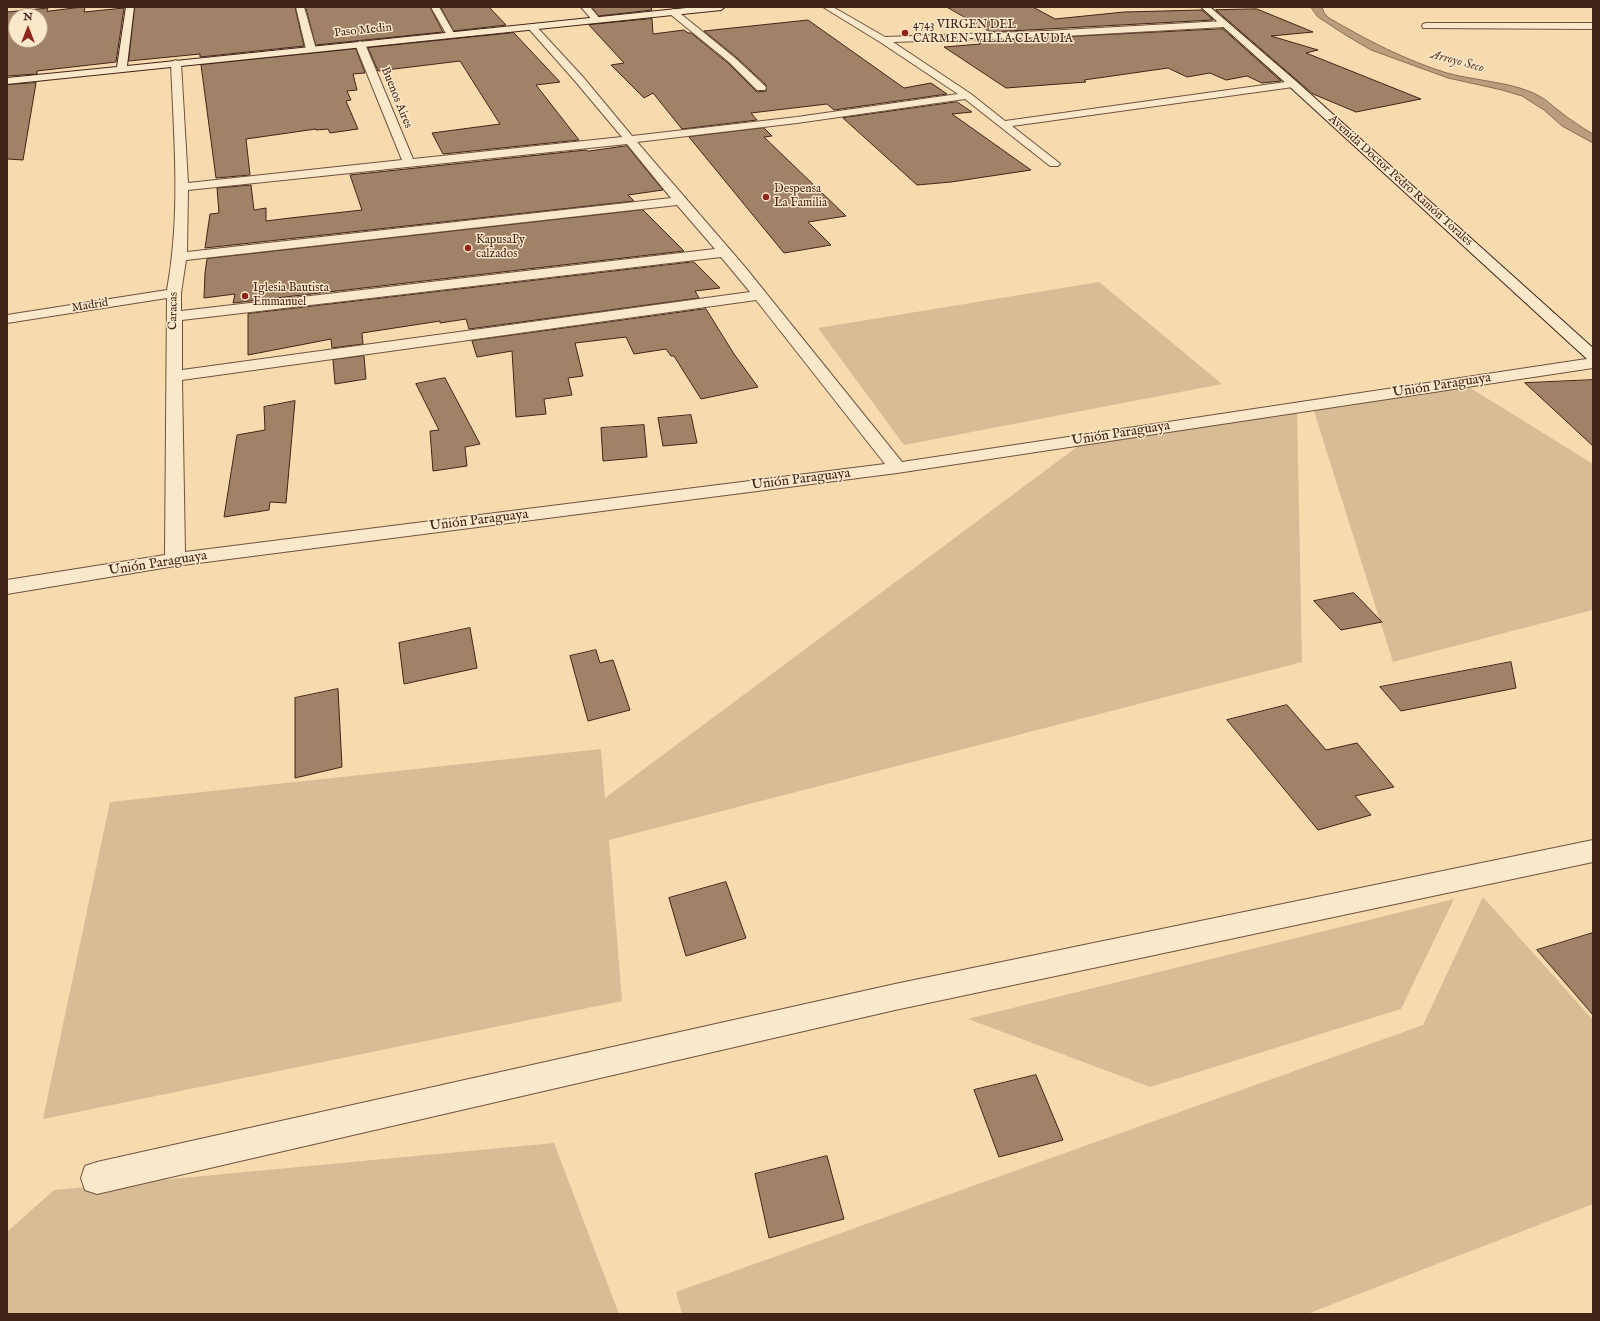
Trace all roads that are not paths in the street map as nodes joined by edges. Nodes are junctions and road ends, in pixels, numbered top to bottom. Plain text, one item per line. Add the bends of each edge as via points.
1 (130, 7) edge
2 (300, 7) edge
3 (435, 7) edge
4 (585, 7) edge
5 (721, 7) edge
6 (827, 7) edge
7 (1205, 7) edge
8 (673, 12) junction
9 (596, 19) junction
10 (1224, 24) junction
11 (1426, 26) dead end
12 (1593, 26) edge
13 (532, 27) junction
14 (451, 35) junction
15 (883, 40) junction
16 (360, 44) junction
17 (311, 49) junction
18 (176, 63) junction
19 (122, 69) junction
20 (7, 81) edge
21 (1293, 84) junction
22 (762, 88) dead end
23 (967, 96) junction
24 (1004, 124) junction
25 (629, 140) junction
26 (408, 162) junction
27 (1054, 164) dead end
28 (182, 186) junction
29 (680, 201) junction
30 (725, 252) junction
31 (180, 256) junction
32 (174, 293) junction
33 (760, 295) junction
34 (174, 316) junction
35 (7, 319) edge
36 (1593, 356) edge
37 (1593, 364) edge
38 (174, 376) junction
39 (897, 468) junction
40 (175, 560) junction
41 (7, 588) edge
42 (1593, 851) edge
43 (97, 1178) dead end

1 - 19 street
2 - 17 street
3 - 14 street
4 - 9 street
5 - 8 street, Paso Medin
6 - 15 street
7 - 10 street, Avenida Doctor Pedro Ramón Torales
8 - 9 street, Paso Medin
8 - 22 street
9 - 13 street, Paso Medin
10 - 15 street
10 - 21 street, Avenida Doctor Pedro Ramón Torales
11 - 12 street
13 - 14 street, Paso Medin
13 - 25 street
14 - 16 street, Paso Medin
15 - 23 street
16 - 17 street, Paso Medin
16 - 26 street, Buenos Aires
17 - 18 street, Paso Medin
18 - 19 street, Paso Medin
18 - 28 street, Caracas
19 - 20 street, Paso Medin
21 - 24 street
21 - 36 street, Avenida Doctor Pedro Ramón Torales
23 - 24 street
23 - 25 street
24 - 27 street
25 - 26 street
25 - 29 street
26 - 28 street
28 - 31 street, Caracas
29 - 30 street
29 - 31 street
30 - 33 street
30 - 34 street
31 - 32 street, Caracas
32 - 34 street, Caracas
32 - 35 street, Madrid
33 - 38 street
33 - 39 street
34 - 38 street, Caracas
37 - 39 street, Unión Paraguaya
38 - 40 street, Caracas
39 - 40 street, Unión Paraguaya
40 - 41 street, Unión Paraguaya
42 - 43 street via 895,997

